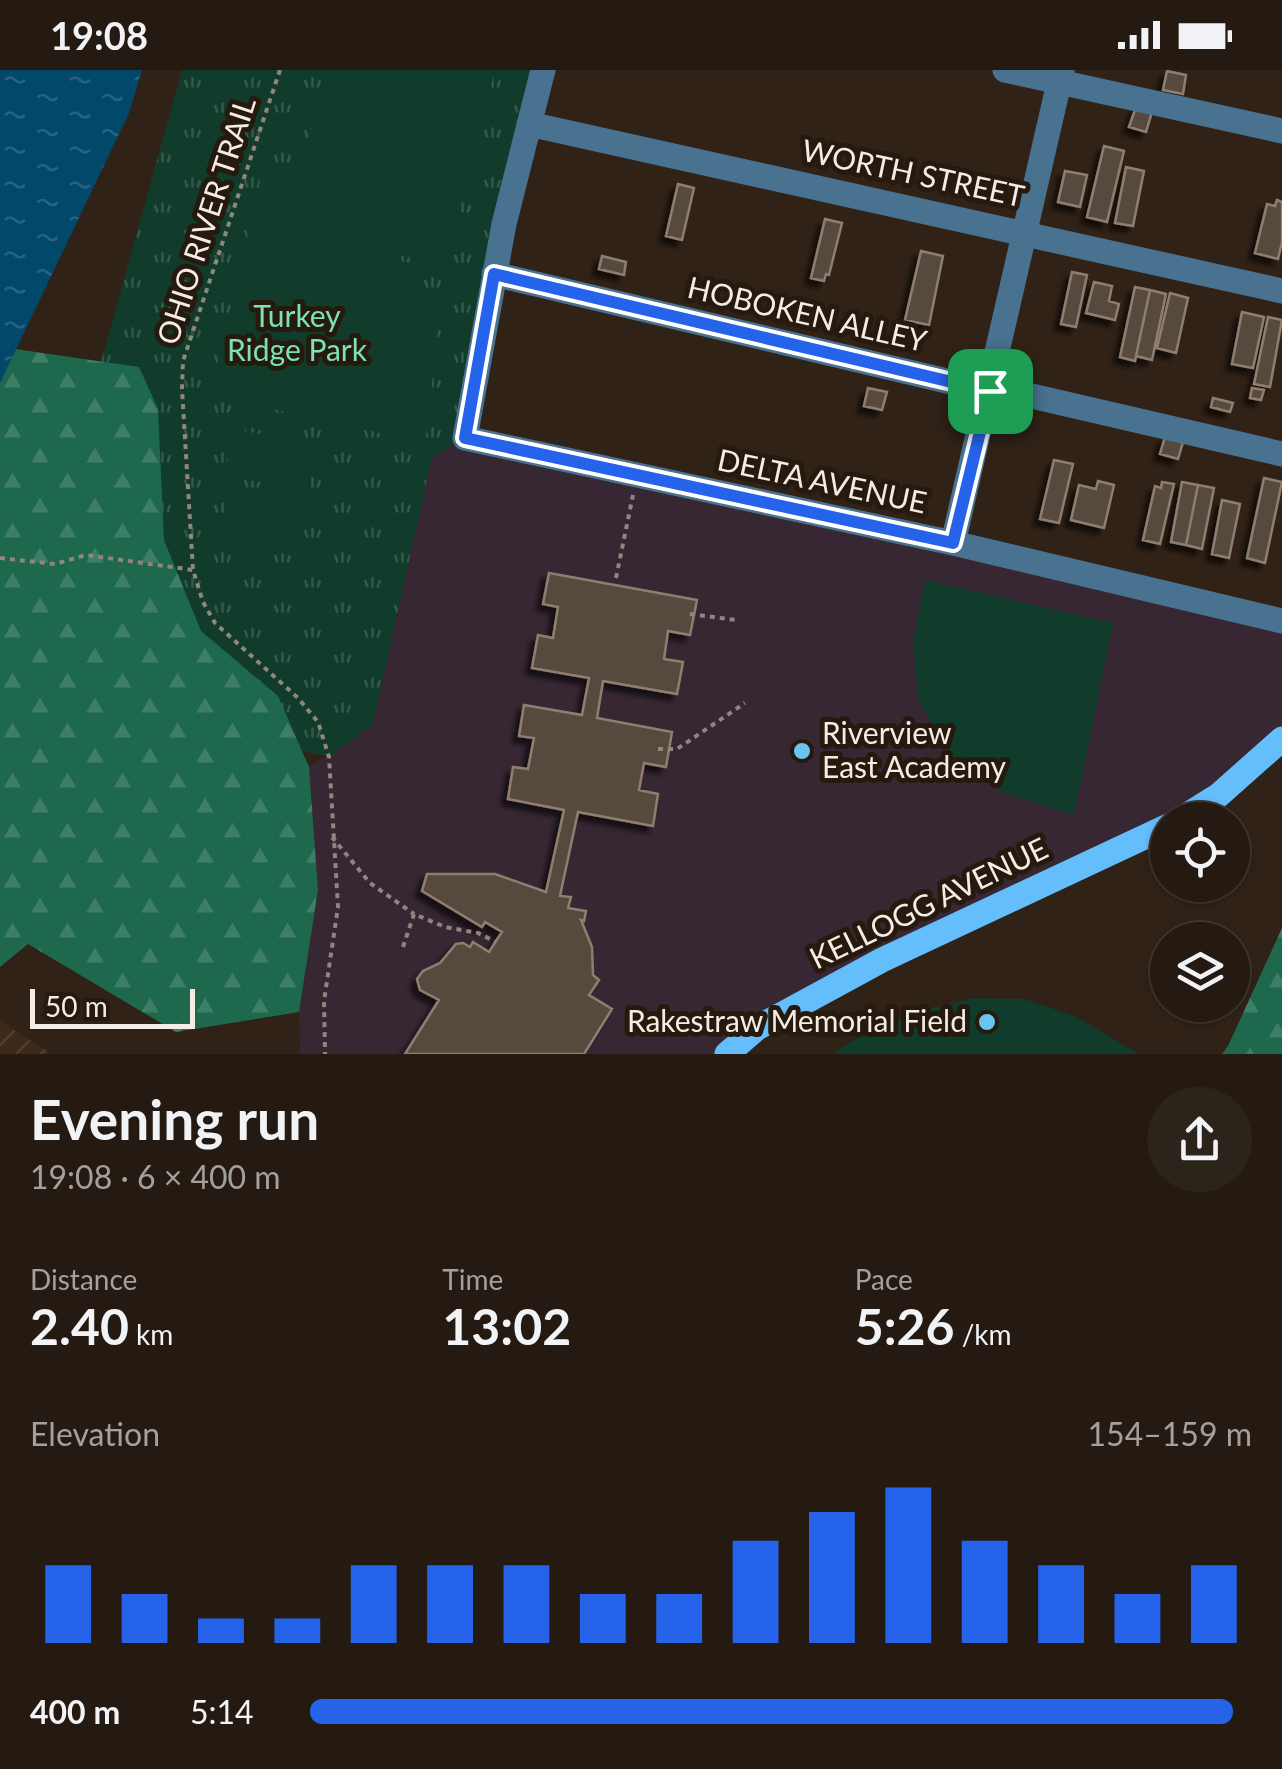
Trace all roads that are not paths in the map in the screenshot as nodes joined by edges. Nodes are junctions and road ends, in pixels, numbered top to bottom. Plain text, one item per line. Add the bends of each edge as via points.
1 (543, 70) edge
2 (1005, 70) edge
3 (1060, 76) edge
4 (529, 124) junction
5 (1282, 131) edge
6 (1025, 232) junction
7 (494, 274) junction
8 (1282, 291) edge
9 (990, 391) junction
10 (1282, 454) edge
11 (953, 543) junction
12 (1282, 621) edge
13 (1282, 739) edge
14 (1208, 802) edge
15 (1150, 834) edge
16 (727, 1054) edge

1 - 4 street
2 - 3 street
3 - 5 street
3 - 6 street
4 - 6 street, WORTH STREET
4 - 7 street
6 - 8 street, WORTH STREET
6 - 9 street
7 - 9 street, HOBOKEN ALLEY
7 - 11 street, DELTA AVENUE via 465,438
9 - 10 street, HOBOKEN ALLEY
9 - 11 street
11 - 12 street, DELTA AVENUE
13 - 14 main road
15 - 16 main road, KELLOGG AVENUE via 882,960 757,1028

